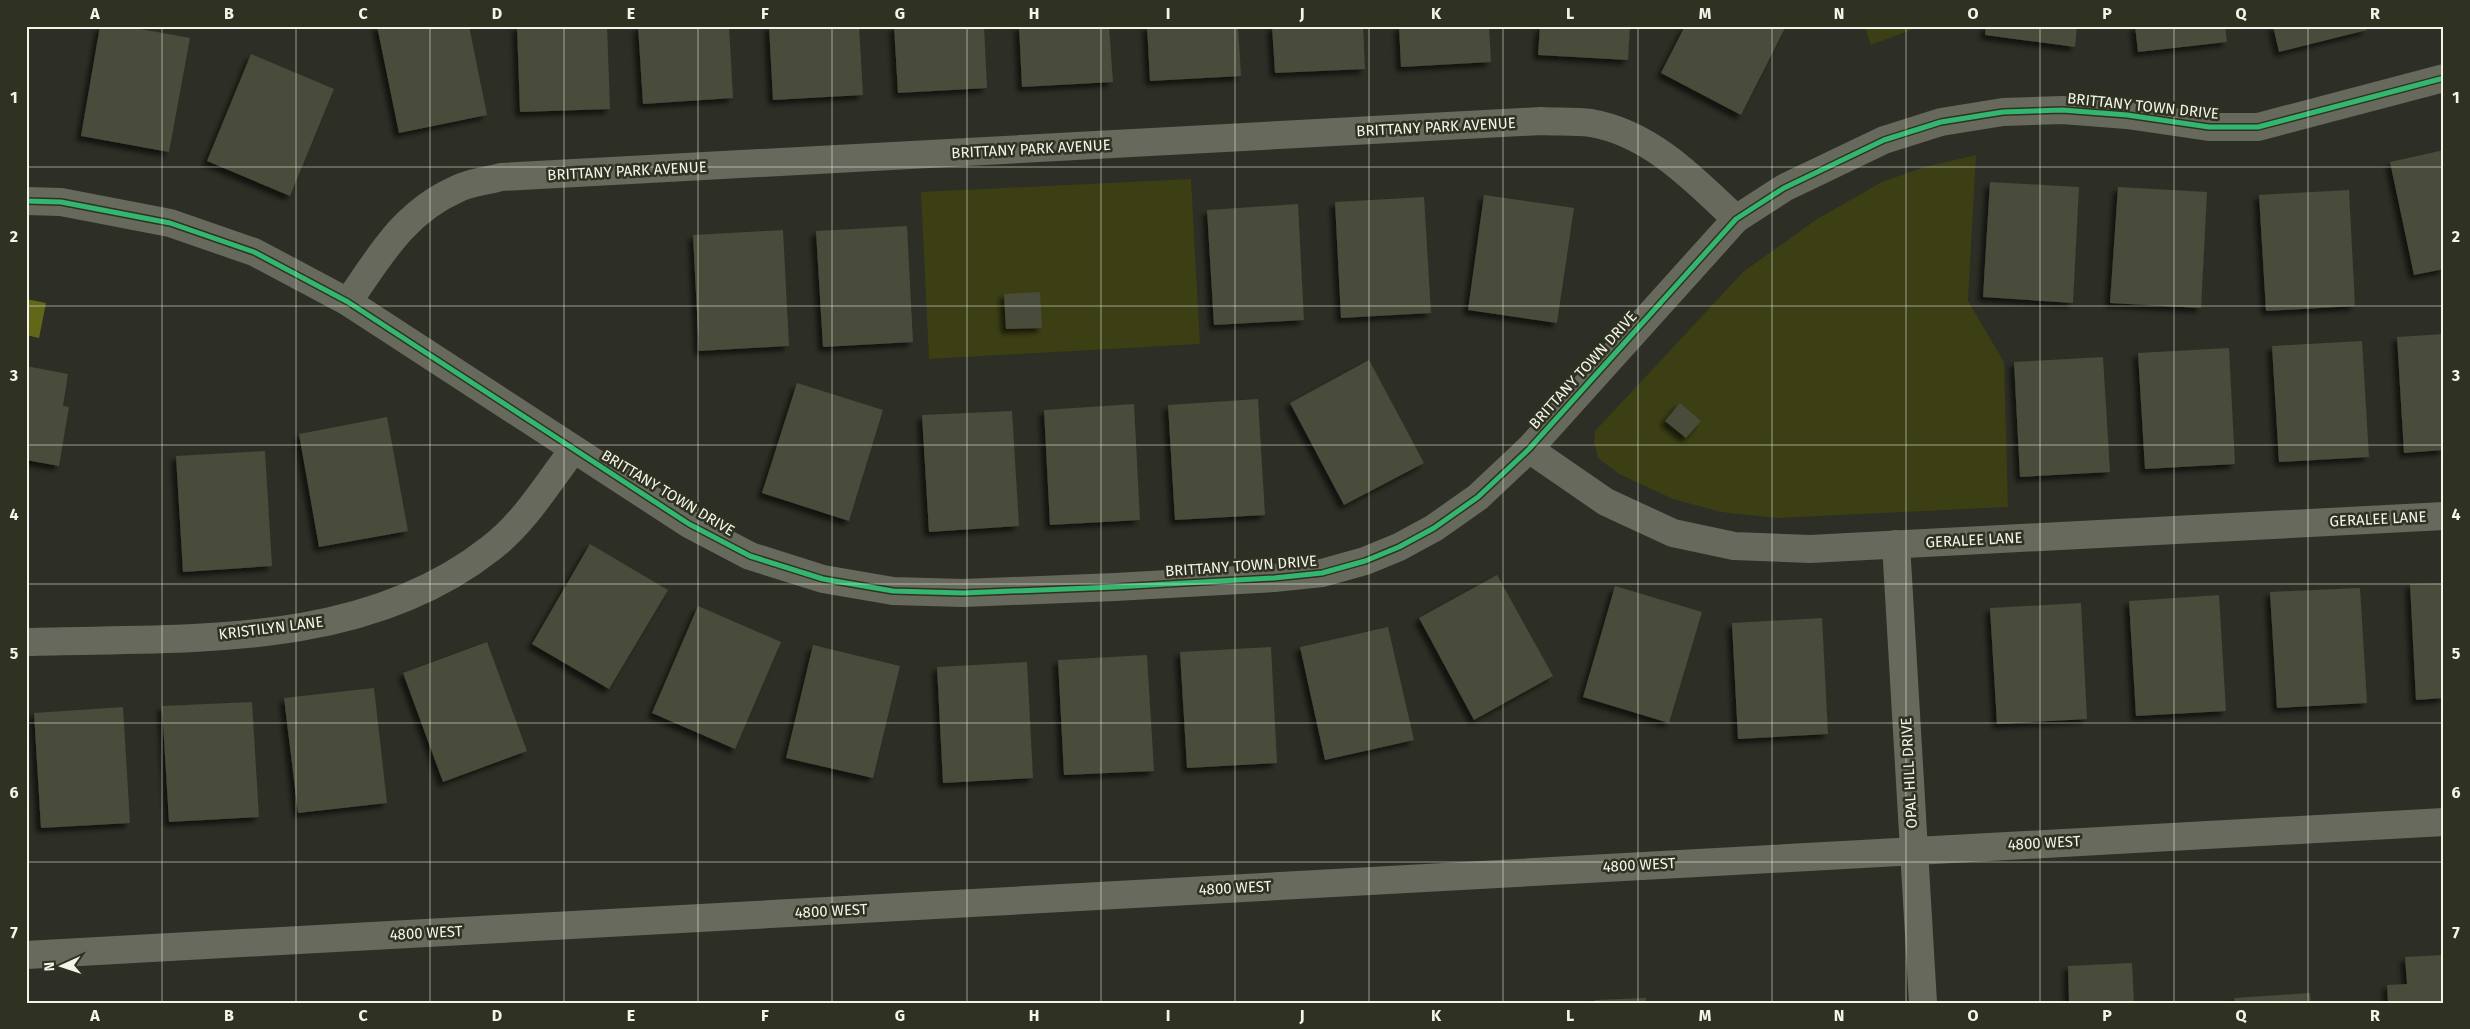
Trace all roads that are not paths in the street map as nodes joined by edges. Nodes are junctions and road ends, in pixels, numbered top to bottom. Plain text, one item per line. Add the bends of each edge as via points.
1 (2444, 78) edge
2 (26, 201) edge
3 (1736, 219) junction
4 (348, 302) junction
5 (1529, 449) junction
6 (573, 450) junction
7 (2444, 516) edge
8 (1896, 544) junction
9 (26, 642) edge
10 (2444, 822) edge
11 (1914, 850) junction
12 (26, 955) edge
13 (1923, 1003) edge

1 - 3 street, BRITTANY TOWN DRIVE via 2258,127 2209,127 2127,115 2062,110 2003,112 1941,122 1884,140 1827,166 1784,188
2 - 4 street, BRITTANY TOWN DRIVE via 61,202 170,223 254,252
3 - 4 street, BRITTANY PARK AVENUE via 1692,178 1642,140 1591,123 1549,122 511,177 458,188 427,206 396,233
3 - 5 street, BRITTANY TOWN DRIVE
4 - 6 street, BRITTANY TOWN DRIVE
5 - 6 street, BRITTANY TOWN DRIVE via 1478,497 1434,528 1365,561 1322,573 1135,586 964,593 893,591 823,579 750,556 689,524
5 - 8 street, GERALEE LANE via 1606,502 1673,533 1753,547 1810,549
6 - 9 street, KRISTILYN LANE via 527,511 492,548 443,580 394,604 310,627 241,635
7 - 8 street, GERALEE LANE
8 - 11 street, OPAL HILL DRIVE
10 - 11 main road, 4800 WEST
11 - 12 main road, 4800 WEST
11 - 13 street, OPAL HILL DRIVE

